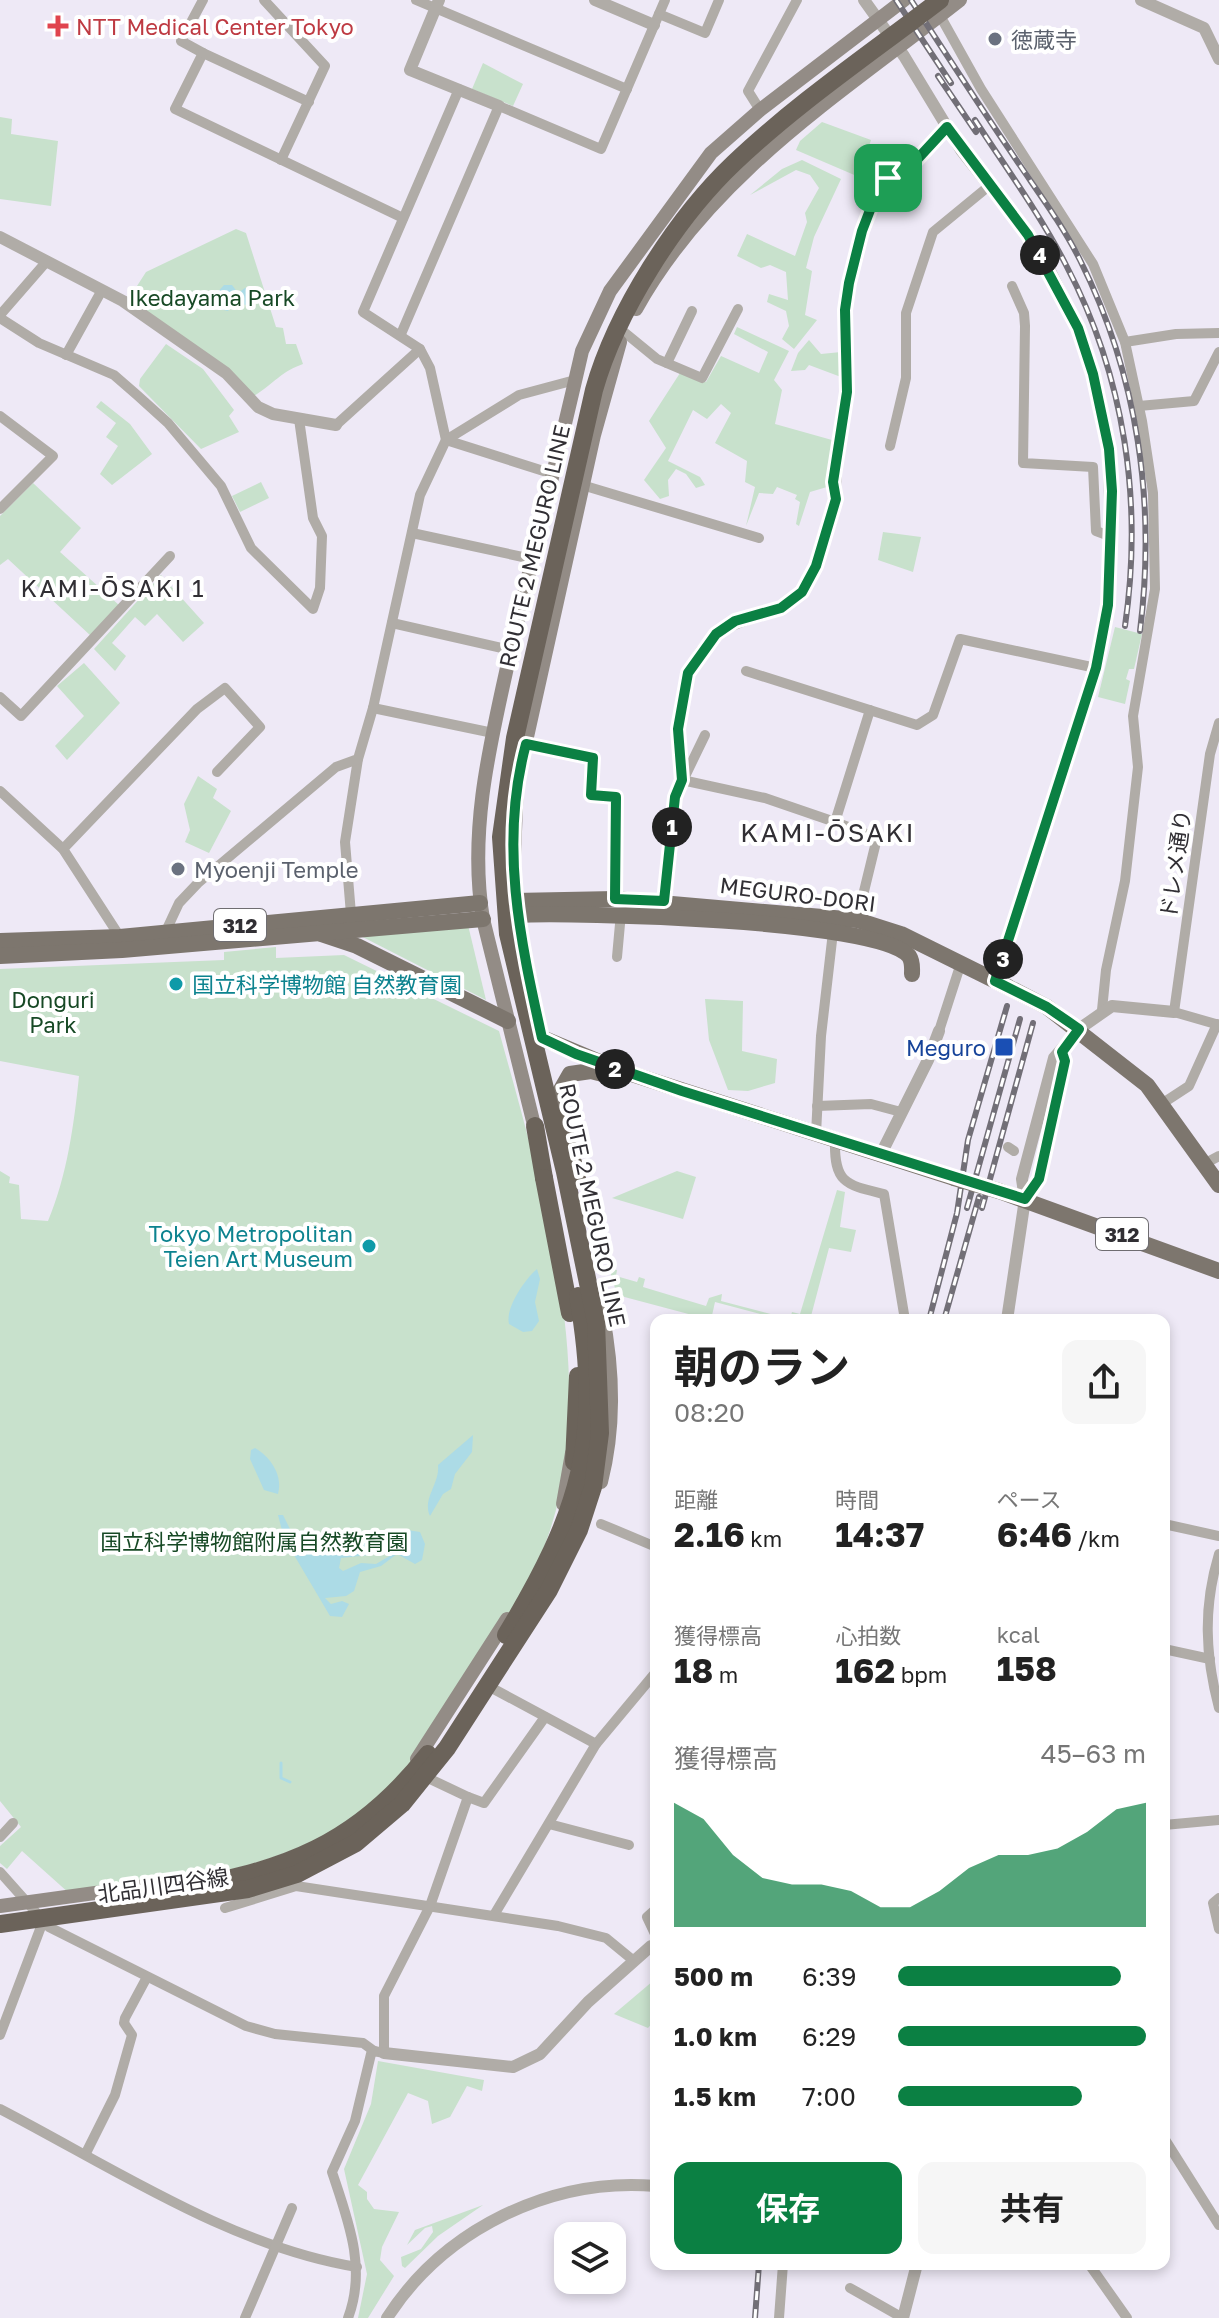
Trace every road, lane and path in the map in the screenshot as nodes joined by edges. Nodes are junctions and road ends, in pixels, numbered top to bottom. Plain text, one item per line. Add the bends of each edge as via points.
1 (203, 0) edge
2 (264, 0) edge
3 (416, 0) edge
4 (595, 0) edge
5 (665, 0) edge
6 (719, 0) edge
7 (797, 0) edge
8 (864, 0) edge
9 (904, 0) edge
10 (922, 0) edge
11 (931, 0) edge
12 (960, 0) edge
13 (1141, 0) edge
14 (437, 4) edge
15 (941, 8) edge
16 (878, 19) junction
17 (656, 20) junction
18 (897, 48) junction
19 (203, 53) junction
20 (1219, 59) edge
21 (459, 89) junction
22 (627, 89) junction
23 (309, 102) junction
24 (499, 106) junction
25 (760, 110) junction
26 (947, 127) junction
27 (281, 160) junction
28 (989, 186) junction
29 (403, 218) junction
30 (0, 237) edge
31 (47, 261) junction
32 (1012, 286) dead end
33 (102, 290) junction
34 (738, 309) dead end
35 (692, 311) dead end
36 (0, 316) edge
37 (624, 332) junction
38 (1219, 333) edge
39 (401, 334) junction
40 (1125, 342) junction
41 (420, 349) junction
42 (1219, 352) edge
43 (66, 355) junction
44 (667, 363) junction
45 (575, 380) junction
46 (1139, 406) junction
47 (0, 416) edge
48 (299, 419) junction
49 (336, 425) joint
50 (446, 440) junction
51 (890, 446) dead end
52 (553, 474) junction
53 (582, 485) junction
54 (0, 509) edge
55 (412, 533) junction
56 (1112, 537) junction
57 (759, 538) dead end
58 (170, 556) dead end
59 (532, 559) junction
60 (392, 623) junction
61 (511, 650) junction
62 (1096, 668) junction
63 (746, 671) dead end
64 (0, 697) edge
65 (373, 708) junction
66 (870, 710) junction
67 (1219, 723) edge
68 (493, 733) junction
69 (705, 735) dead end
70 (526, 744) junction
71 (358, 759) junction
72 (217, 772) dead end
73 (682, 780) junction
74 (0, 791) edge
75 (835, 822) junction
76 (63, 849) junction
77 (664, 901) junction
78 (618, 906) junction
79 (515, 908) junction
80 (482, 911) junction
81 (351, 914) junction
82 (857, 920) junction
83 (833, 932) junction
84 (165, 933) junction
85 (288, 934) junction
86 (120, 937) junction
87 (0, 941) edge
88 (0, 956) edge
89 (617, 957) dead end
90 (961, 963) junction
91 (912, 974) dead end
92 (1002, 984) junction
93 (1102, 1010) junction
94 (1174, 1012) junction
95 (508, 1021) junction
96 (1218, 1025) edge
97 (1079, 1029) junction
98 (939, 1031) joint
99 (542, 1038) junction
100 (682, 1091) junction
101 (1163, 1103) junction
102 (817, 1106) junction
103 (557, 1107) junction
104 (901, 1112) junction
105 (535, 1126) junction
106 (816, 1134) junction
107 (835, 1141) junction
108 (880, 1156) junction
109 (1212, 1160) edge
110 (1219, 1185) edge
111 (1025, 1199) junction
112 (1219, 1271) edge
113 (904, 1314) edge
114 (1008, 1314) edge
115 (601, 1524) dead end
116 (1170, 1525) edge
117 (572, 1527) junction
118 (1219, 1536) edge
119 (650, 1544) edge
120 (1219, 1554) edge
121 (1170, 1650) edge
122 (1210, 1659) junction
123 (650, 1679) edge
124 (490, 1687) junction
125 (1219, 1708) edge
126 (545, 1717) junction
127 (596, 1744) junction
128 (430, 1779) junction
129 (468, 1797) junction
130 (1219, 1820) edge
131 (13, 1823) dead end
132 (549, 1824) junction
133 (1170, 1824) edge
134 (0, 1837) edge
135 (629, 1845) dead end
136 (0, 1872) edge
137 (1219, 1898) edge
138 (29, 1901) junction
139 (430, 1906) junction
140 (225, 1908) dead end
141 (0, 1909) edge
142 (494, 1915) junction
143 (44, 1924) junction
144 (0, 1926) edge
145 (1219, 1929) edge
146 (650, 1946) edge
147 (634, 1961) junction
148 (147, 1977) junction
149 (0, 2035) edge
150 (379, 2052) junction
151 (0, 2109) edge
152 (1170, 2147) edge
153 (86, 2153) junction
154 (650, 2186) edge
155 (292, 2208) dead end
156 (1219, 2225) edge
157 (279, 2246) junction
158 (357, 2267) junction
159 (783, 2270) edge
160 (915, 2270) edge
161 (1093, 2270) edge
162 (850, 2288) dead end
163 (250, 2316) edge
164 (348, 2318) edge
165 (387, 2318) edge
166 (779, 2318) edge
167 (903, 2318) edge
168 (1127, 2318) edge

1 - 19 street via 181,41
2 - 23 street via 325,66
3 - 14 street
4 - 17 street
5 - 17 street
6 - 17 street via 705,33
7 - 25 street via 748,91
8 - 16 street
9 - 16 main road
10 - 117 highway, ROUTE 2 MEGURO LINE, bridge via 761,123 708,171 620,294 583,386 504,734 489,835 496,934 554,1175 583,1326 587,1432
11 - 15 street
12 - 15 main road
13 - 20 street via 1198,23 1213,40
14 - 21 street via 410,70
14 - 22 street
15 - 18 main road
15 - 40 street via 981,89 1093,264
15 - 117 highway, ROUTE 2 MEGURO LINE, bridge via 769,131 718,179 630,301 594,390 515,738 501,837 508,934 596,1322 600,1433 593,1487
16 - 18 street
16 - 25 main road
17 - 22 street
18 - 26 street
18 - 37 main road, 北品川四谷線 via 725,188 638,305
19 - 23 street
19 - 27 street via 175,109
21 - 24 street
21 - 29 street
22 - 24 street via 601,149
23 - 27 street
24 - 39 street
25 - 45 main road via 711,153 610,291 582,351
26 - 28 street
26 - 73 street via 899,179 880,184 862,231 845,310 847,392 833,482 836,499 816,566 802,592 781,608 735,621 701,652 688,673 678,729
27 - 29 street
28 - 51 street via 933,232 906,313 906,378
28 - 56 street via 1028,235 1078,328 1109,449
29 - 39 street via 363,312
30 - 31 street
31 - 33 street
31 - 36 street
32 - 56 street via 1025,326 1023,463 1093,467 1096,531
33 - 43 street
33 - 48 street via 215,364 258,407
34 - 44 street via 702,378
35 - 44 street
36 - 43 street
37 - 44 street
37 - 53 main road, 北品川四谷線
38 - 40 street
39 - 41 street
40 - 46 street
41 - 49 street
41 - 50 street via 430,368
42 - 46 street via 1194,401
43 - 48 street via 114,375 168,423 221,486 251,548 313,609 320,588 322,536 313,518
45 - 50 street via 519,395
45 - 52 main road
46 - 93 street via 1153,493 1155,589 1133,716 1138,767 1125,881
47 - 54 street via 53,456
48 - 49 street
50 - 52 street
50 - 55 street via 425,479
52 - 59 main road
53 - 57 street
53 - 70 main road, 北品川四谷線
55 - 59 street
55 - 60 street
56 - 62 street via 1108,605
58 - 64 street via 21,716
59 - 61 main road
60 - 61 street
60 - 65 street
61 - 68 main road
62 - 66 street via 960,639 933,715 917,725
62 - 92 street
63 - 66 street
65 - 68 street
65 - 71 street
66 - 75 street
67 - 94 street, ドレメ通り via 1210,754
68 - 80 main road via 480,827
69 - 73 street
70 - 78 street via 593,758 591,795 616,797
70 - 79 main road, 北品川四谷線 via 513,824
71 - 81 street via 345,842
71 - 84 street via 336,767 198,883 179,903
72 - 76 street via 260,727 225,688 197,709
73 - 75 street via 765,798
73 - 77 street via 675,797
74 - 76 street
75 - 82 street via 877,838
76 - 86 street
77 - 78 main road, MEGURO-DORI
77 - 82 main road, MEGURO-DORI
78 - 79 main road, MEGURO-DORI
78 - 83 main road, MEGURO-DORI
78 - 89 street
79 - 99 main road, 北品川四谷線
80 - 81 main road, 312
80 - 85 main road, 312
80 - 95 main road
81 - 84 main road, 312
82 - 90 main road, MEGURO-DORI
83 - 91 main road, MEGURO-DORI via 905,953 912,961
83 - 102 street
84 - 86 main road, 312
85 - 88 main road, 312
85 - 95 main road, 312 via 316,933 357,946
86 - 87 main road, 312
90 - 92 main road, MEGURO-DORI
90 - 98 street
92 - 97 main road, MEGURO-DORI, bridge
93 - 94 street via 1123,1005
93 - 97 street
94 - 96 street
95 - 105 main road
96 - 101 street via 1189,1086
97 - 101 main road, MEGURO-DORI
97 - 111 street via 1062,1052 1065,1061 1039,1179
98 - 104 street
99 - 100 main road, 312
99 - 103 main road, 北品川四谷線
100 - 103 main road via 579,1071 562,1083
100 - 106 main road, 312
101 - 109 main road, MEGURO-DORI
102 - 104 street via 871,1104
102 - 106 street
103 - 117 highway, bridge via 577,1177 610,1366 602,1465
103 - 124 main road, 北品川四谷線 via 609,1346 607,1454 599,1492 576,1547
104 - 108 street
105 - 117 highway, bridge via 564,1267 578,1376
105 - 138 main road via 572,1303 577,1356 571,1459 562,1506 537,1571 430,1744 389,1791 339,1832 279,1861 194,1880
106 - 107 main road, 312
107 - 108 main road, 312
107 - 113 street via 840,1177 848,1185 884,1194
108 - 111 main road, 312, bridge
109 - 110 main road, MEGURO-DORI
111 - 112 main road, 312
111 - 114 street
115 - 119 street
116 - 118 street
117 - 141 highway, ROUTE 2 MEGURO LINE, bridge via 435,1745 394,1795 349,1832 292,1862 242,1877
117 - 144 highway, ROUTE 2 MEGURO LINE, bridge via 549,1590 447,1748 402,1804 356,1843 297,1874 248,1889
120 - 122 street via 1208,1590
121 - 122 street
122 - 125 street
123 - 127 street
124 - 126 street
124 - 128 main road, 北品川四谷線
126 - 127 street
126 - 129 street via 484,1803
127 - 132 street
128 - 129 street
128 - 143 main road, 北品川四谷線 via 359,1845 289,1883 230,1899
129 - 139 street
130 - 133 street
131 - 134 street
132 - 135 street
132 - 142 street
136 - 138 street
137 - 145 street via 1213,1903
138 - 141 main road
138 - 143 street
139 - 140 street via 296,1886
139 - 142 street
139 - 150 street via 384,1996
142 - 147 street via 606,1938
143 - 144 main road, 北品川四谷線
143 - 148 street
143 - 149 street
146 - 147 street
147 - 150 street via 540,2054 513,2067
148 - 150 street via 246,2026 363,2043
148 - 153 street via 125,2018 132,2035 115,2095
150 - 158 street via 369,2059 355,2121 332,2172 348,2217
151 - 153 street
152 - 156 street
153 - 157 street via 197,2213
154 - 165 street via 578,2190 502,2215 445,2253
155 - 157 street
157 - 158 street
157 - 163 street
158 - 164 street
159 - 166 street
160 - 167 street
161 - 168 street
162 - 167 street

